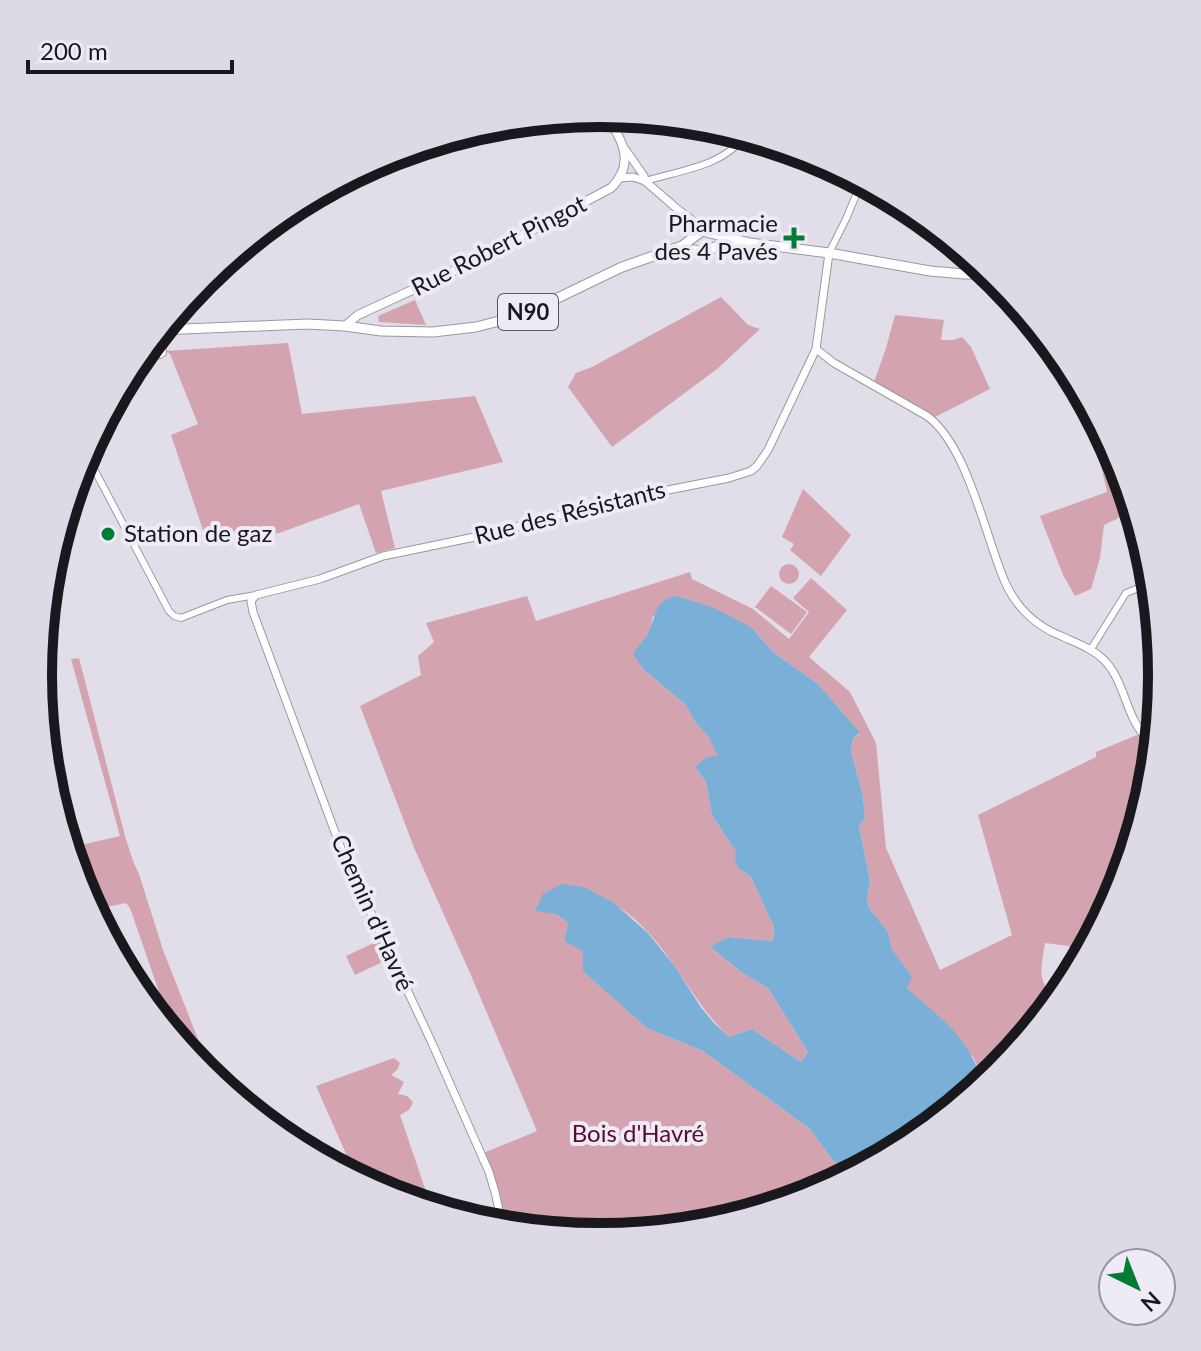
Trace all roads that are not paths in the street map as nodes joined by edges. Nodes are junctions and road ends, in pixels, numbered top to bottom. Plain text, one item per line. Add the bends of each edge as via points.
1 (613, 127) edge
2 (623, 145) junction
3 (737, 145) edge
4 (619, 178) junction
5 (645, 181) junction
6 (858, 191) edge
7 (690, 219) junction
8 (710, 233) junction
9 (695, 237) junction
10 (750, 243) junction
11 (712, 249) junction
12 (701, 252) junction
13 (664, 253) junction
14 (829, 253) junction
15 (973, 274) edge
16 (345, 326) junction
17 (175, 329) edge
18 (816, 349) junction
19 (93, 468) edge
20 (1141, 587) edge
21 (256, 595) junction
22 (1091, 649) junction
23 (1145, 736) edge
24 (500, 1214) edge

1 - 2 main road
2 - 4 main road
2 - 5 street
3 - 5 street via 701,166
4 - 5 street
4 - 16 main road, Rue Robert Pingot via 600,195
5 - 7 street
6 - 14 street
7 - 8 street
7 - 9 street
8 - 9 main road
8 - 10 main road
8 - 11 main road
9 - 12 main road
9 - 13 main road, N90
10 - 11 main road
10 - 14 main road
11 - 12 main road
12 - 13 main road, N90
13 - 16 main road, N90 via 522,314 476,327 433,332
14 - 15 main road
14 - 18 street, Rue des Résistants
16 - 17 main road, N90
18 - 21 street, Rue des Résistants via 768,450 751,471 383,556
18 - 22 street via 939,427 965,473 1016,600 1045,629
19 - 21 street via 174,616 185,618 227,600
20 - 22 street via 1126,593
21 - 24 street, Chemin d'Havré via 253,612 322,800 485,1163
22 - 23 street via 1113,671

